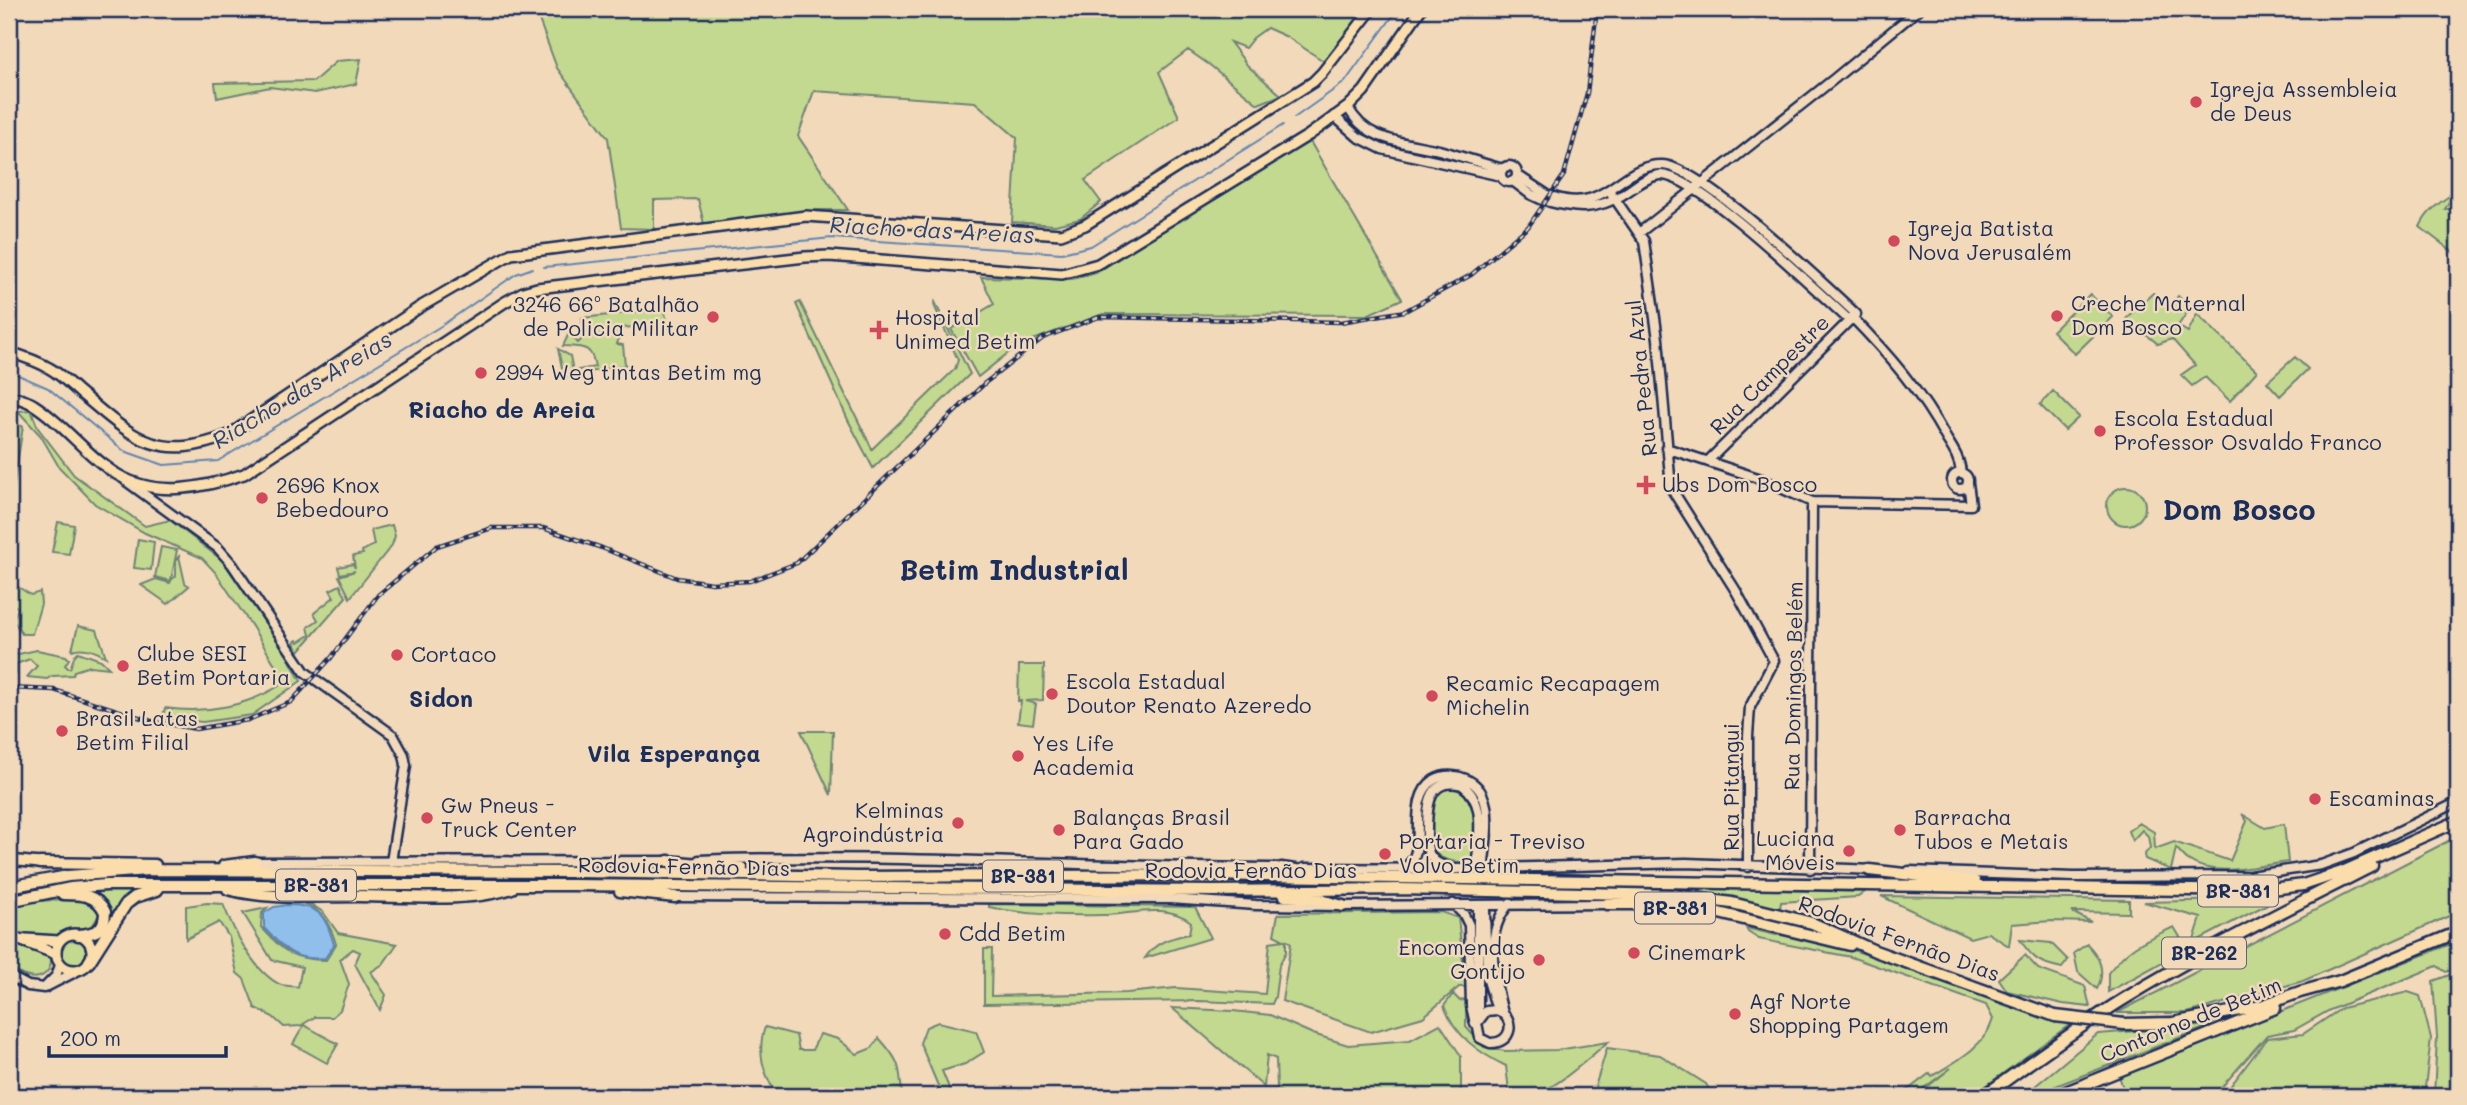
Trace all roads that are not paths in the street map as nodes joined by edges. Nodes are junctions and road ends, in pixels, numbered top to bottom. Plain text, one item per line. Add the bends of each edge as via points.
1 (1372, 9) edge
2 (1421, 9) edge
3 (1919, 9) edge
4 (1348, 107) junction
5 (1334, 116) junction
6 (1502, 172) junction
7 (1515, 178) junction
8 (1699, 185) junction
9 (1609, 190) junction
10 (1548, 198) junction
11 (1615, 198) junction
12 (1639, 233) junction
13 (1853, 317) junction
14 (9, 352) edge
15 (9, 396) edge
16 (1666, 448) junction
17 (1708, 461) junction
18 (1961, 473) junction
19 (118, 475) junction
20 (1968, 483) junction
21 (170, 488) junction
22 (1961, 489) junction
23 (1812, 502) junction
24 (1971, 503) junction
25 (164, 509) junction
26 (1750, 707) joint
27 (2458, 802) edge
28 (2458, 821) edge
29 (2438, 832) junction
30 (9, 859) edge
31 (667, 861) junction
32 (255, 862) joint
33 (391, 862) junction
34 (40, 863) junction
35 (9, 866) edge
36 (1748, 867) junction
37 (1282, 868) junction
38 (1401, 869) junction
39 (1456, 869) junction
40 (1810, 869) junction
41 (207, 870) junction
42 (1869, 870) junction
43 (194, 871) junction
44 (858, 877) junction
45 (1342, 877) junction
46 (196, 885) junction
47 (571, 885) junction
48 (9, 887) edge
49 (2027, 888) junction
50 (1211, 891) junction
51 (41, 893) junction
52 (675, 897) joint
53 (9, 901) edge
54 (1510, 903) junction
55 (1452, 904) junction
56 (1607, 904) joint
57 (1343, 906) junction
58 (2458, 932) edge
59 (78, 935) junction
60 (10, 936) edge
61 (59, 941) junction
62 (1875, 951) junction
63 (55, 954) junction
64 (60, 965) junction
65 (85, 966) junction
66 (9, 976) edge
67 (2340, 981) junction
68 (44, 988) junction
69 (1500, 1011) junction
70 (1477, 1023) junction
71 (1984, 1096) edge
72 (2056, 1096) edge

1 - 14 main road via 1313,82 1085,225 1061,234 806,216 511,254 420,307 229,435 191,445 154,444 131,435 51,368
2 - 4 main road via 1364,92
3 - 8 main road
4 - 5 main road
4 - 6 main road via 1358,123 1385,139 1437,150
5 - 6 main road via 1358,137 1382,149
5 - 21 main road via 1081,271 1062,274 829,256 523,292 244,474 204,486
6 - 7 main road via 1506,182
6 - 7 main road via 1511,167
7 - 10 main road via 1530,194
8 - 9 main road via 1662,165 1637,171
8 - 11 main road via 1661,175
8 - 12 main road
8 - 13 main road
9 - 10 main road via 1576,201
9 - 11 main road, Rua Pedra Azul
10 - 11 main road via 1588,209
11 - 12 main road, Rua Pedra Azul
12 - 16 main road, Rua Pedra Azul via 1644,241 1658,339
13 - 17 main road, Rua Campestre
13 - 18 main road via 1922,396
15 - 19 main road via 33,404
16 - 17 main road
16 - 26 main road, Rua Pedra Azul via 1671,488 1737,591 1774,661
17 - 23 main road
18 - 20 main road
18 - 22 main road via 1952,481
19 - 21 main road
19 - 25 main road
20 - 22 main road
20 - 24 main road
21 - 25 main road via 162,493
22 - 24 main road
23 - 24 main road
23 - 40 main road, Rua Domingos Belém
25 - 33 main road via 218,548 232,564 305,672 393,735 406,765
26 - 36 main road, Rua Pitangui
27 - 42 main road, Rodovia Fernão Dias / BR-381 via 2321,865 2249,876 2081,878
28 - 29 highway, Rodovia Fernão Dias / BR-381
29 - 49 highway, Rodovia Fernão Dias / BR-381 via 2303,885 2256,891
29 - 71 highway, Contorno de Betim / BR-262 via 2240,932 2123,1000
30 - 34 main road
31 - 33 main road, Rodovia Fernão Dias / BR-381
31 - 37 main road, Rodovia Fernão Dias / BR-381 via 917,859
31 - 44 highway
32 - 33 main road, Rodovia Fernão Dias / BR-381
32 - 41 highway, BR-381
34 - 35 main road
34 - 43 highway via 144,864
36 - 39 main road, Rodovia Fernão Dias / BR-381 via 1686,863
36 - 40 main road, Rodovia Fernão Dias / BR-381
37 - 38 main road, Rodovia Fernão Dias / BR-381
37 - 45 highway
38 - 39 main road, Rodovia Fernão Dias / BR-381
38 - 39 main road via 1413,859 1418,841 1422,793 1444,776 1468,780 1479,789 1487,820 1481,863 1476,799 1462,785 1447,784 1432,794 1427,803 1427,848 1440,864
40 - 42 main road, Rodovia Fernão Dias / BR-381
41 - 43 highway, Rodovia Fernão Dias / BR-381
41 - 44 highway, Rodovia Fernão Dias / BR-381
42 - 49 highway, BR-381
43 - 48 highway, Rodovia Fernão Dias / BR-381 via 68,876
44 - 45 highway, Rodovia Fernão Dias / BR-381
45 - 49 highway, Rodovia Fernão Dias / BR-381
46 - 47 highway, Rodovia Fernão Dias / BR-381 via 214,884 267,895 383,896 479,896 520,885
46 - 51 highway via 106,885
46 - 65 highway via 135,897
47 - 50 highway, Rodovia Fernão Dias / BR-381
47 - 52 highway, BR-381
50 - 57 highway via 1314,898
50 - 62 highway, Rodovia Fernão Dias / BR-381 via 1400,889 1671,895 1812,923
51 - 53 highway
51 - 59 highway via 97,900 105,912 103,925 93,934
52 - 57 main road, Rodovia Fernão Dias / BR-381 via 1170,899
54 - 55 main road, Rodovia Fernão Dias / BR-381
54 - 56 main road, Rodovia Fernão Dias / BR-381
54 - 69 main road via 1494,934
55 - 57 main road, Rodovia Fernão Dias / BR-381
55 - 70 main road via 1469,925 1471,1006
56 - 62 highway, BR-381 via 1674,907
58 - 67 highway, Rodovia Fernão Dias / BR-381
59 - 61 main road
59 - 65 main road via 91,946
60 - 61 main road
60 - 63 main road
61 - 63 main road
62 - 67 highway, Rodovia Fernão Dias / BR-381, bridge via 2055,1016 2124,1024 2214,1016
63 - 64 main road
64 - 65 main road via 70,970
64 - 68 main road
65 - 68 main road
66 - 68 main road
67 - 72 highway, Contorno de Betim
69 - 70 main road via 1486,1011
69 - 70 main road via 1510,1028 1500,1042 1480,1038
69 - 70 main road via 1487,977 1481,910

